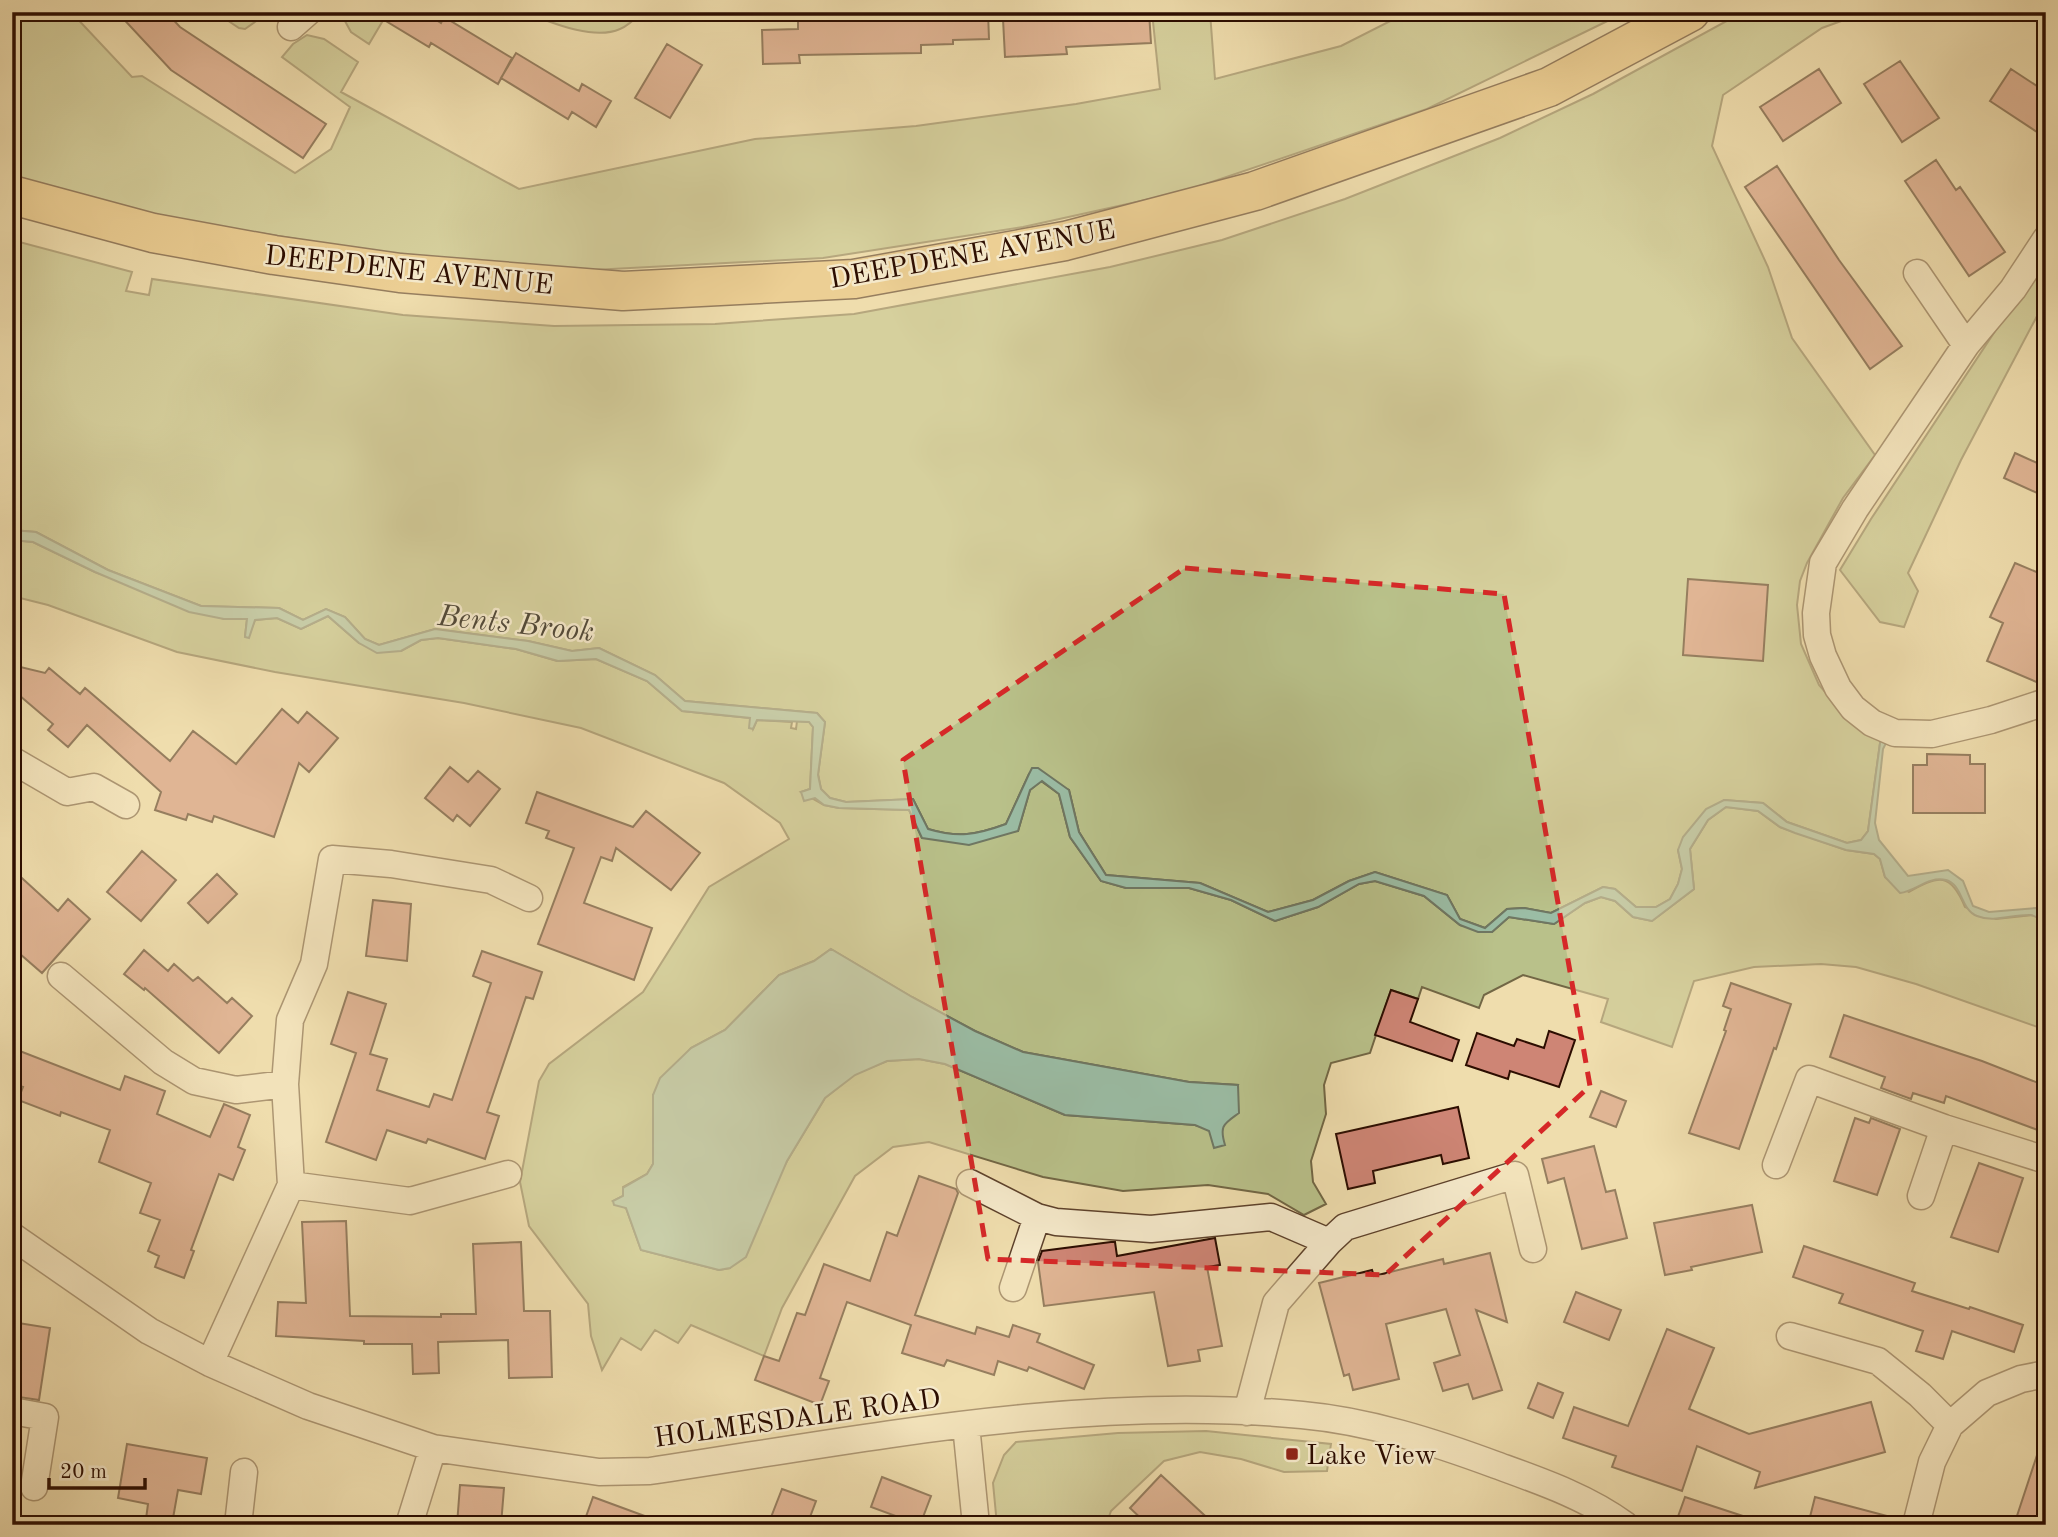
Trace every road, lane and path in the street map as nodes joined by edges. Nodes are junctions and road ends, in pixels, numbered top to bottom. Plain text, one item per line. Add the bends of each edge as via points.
1 (1690, 12) edge
2 (12, 195) edge
3 (2046, 239) edge
4 (1917, 272) dead end
5 (1966, 345) junction
6 (2046, 702) edge
7 (12, 760) edge
8 (127, 805) dead end
9 (529, 898) dead end
10 (61, 976) dead end
11 (285, 1084) junction
12 (1944, 1128) junction
13 (2046, 1160) edge
14 (1776, 1165) dead end
15 (508, 1174) dead end
16 (970, 1183) dead end
17 (291, 1185) junction
18 (1920, 1196) dead end
19 (1037, 1217) junction
20 (12, 1236) edge
21 (1329, 1242) junction
22 (1534, 1249) dead end
23 (1013, 1288) dead end
24 (1790, 1336) dead end
25 (210, 1363) junction
26 (2046, 1374) edge
27 (12, 1411) edge
28 (1247, 1412) junction
29 (966, 1424) junction
30 (1950, 1425) junction
31 (433, 1448) junction
32 (244, 1472) dead end
33 (34, 1487) dead end
34 (237, 1525) edge
35 (409, 1525) edge
36 (976, 1525) edge
37 (1625, 1525) edge
38 (1916, 1525) edge

1 - 2 highway, DEEPDENE AVENUE via 1549,87 1255,191 1065,242 854,279 623,291 400,273 153,233
3 - 5 street via 2013,289
4 - 5 street
5 - 6 street via 1854,509 1823,563 1817,635 1833,677 1853,708 1895,733 1932,734
7 - 8 street via 67,792 94,787
9 - 11 street via 491,880 332,859 314,964 290,1020
10 - 11 street via 163,1062 194,1081 236,1090
11 - 17 street
12 - 13 street
12 - 14 street via 1809,1079
12 - 18 street
15 - 17 street via 410,1201
16 - 19 street
17 - 25 street
19 - 21 street via 1151,1229 1271,1217
19 - 23 street
20 - 25 street, HOLMESDALE ROAD via 149,1331
21 - 22 street via 1345,1227 1515,1175
21 - 28 street via 1276,1303
24 - 30 street via 1878,1361
25 - 31 street, HOLMESDALE ROAD via 308,1406
26 - 30 street via 1987,1393
27 - 33 street via 46,1417
28 - 29 street, HOLMESDALE ROAD via 1132,1410
28 - 37 street, HOLMESDALE ROAD via 1304,1415 1455,1450 1539,1480
29 - 31 street, HOLMESDALE ROAD via 650,1471 599,1472
29 - 36 street
30 - 38 street via 1933,1462
31 - 35 street
32 - 34 street

